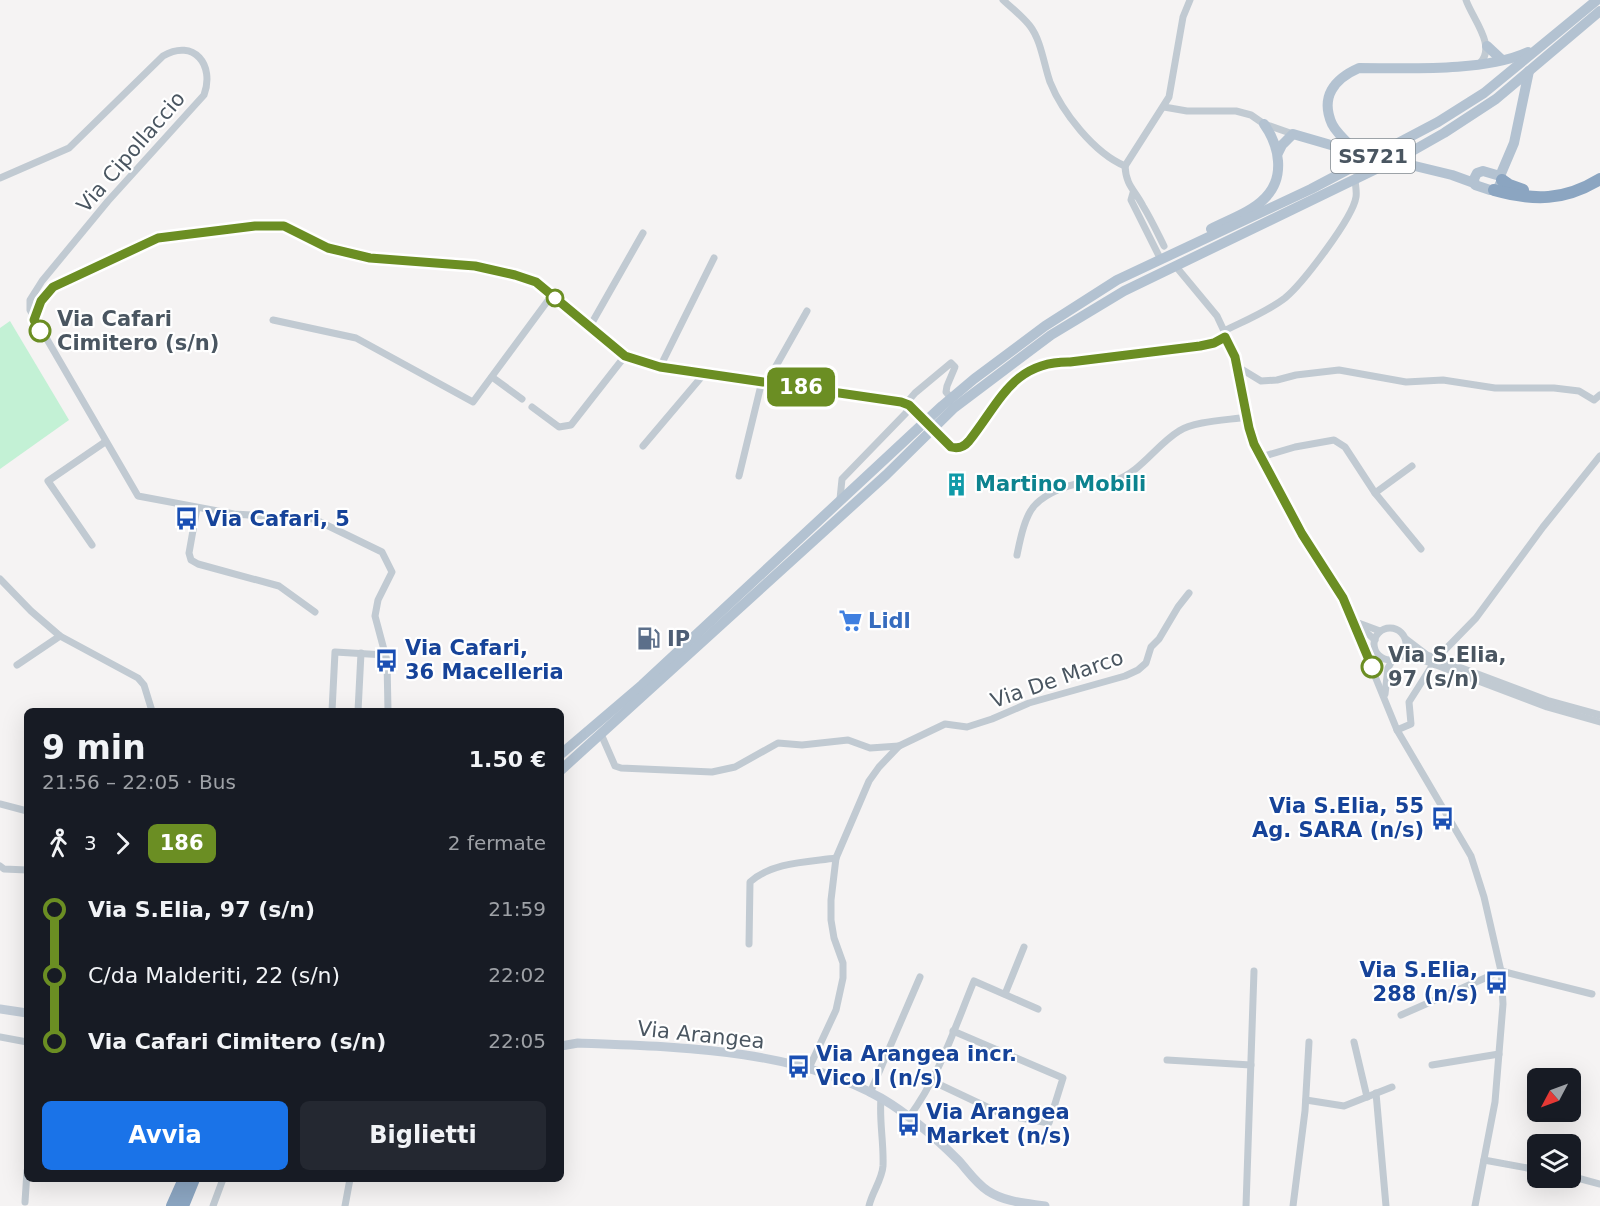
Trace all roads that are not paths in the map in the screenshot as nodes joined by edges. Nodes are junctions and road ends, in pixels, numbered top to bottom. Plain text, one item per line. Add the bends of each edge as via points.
1 (1003, 0) edge
2 (1191, 0) edge
3 (1466, 0) edge
4 (1597, 0) edge
5 (1600, 11) edge
6 (1545, 44) junction
7 (1487, 46) junction
8 (1503, 60) junction
9 (1480, 63) junction
10 (1530, 71) junction
11 (1164, 107) junction
12 (1264, 124) junction
13 (1293, 134) junction
14 (1278, 153) junction
15 (1361, 163) junction
16 (1125, 166) junction
17 (1600, 171) edge
18 (0, 178) edge
19 (1355, 178) junction
20 (1476, 178) junction
21 (1600, 178) edge
22 (1499, 182) junction
23 (1133, 194) junction
24 (643, 233) dead end
25 (1194, 245) junction
26 (1164, 246) dead end
27 (714, 258) dead end
28 (1160, 258) junction
29 (1178, 269) dead end
30 (552, 295) junction
31 (807, 311) dead end
32 (34, 320) junction
33 (273, 320) dead end
34 (589, 328) junction
35 (1225, 334) junction
36 (625, 356) junction
37 (660, 367) junction
38 (1238, 367) junction
39 (704, 374) junction
40 (492, 377) junction
41 (764, 382) junction
42 (1597, 397) edge
43 (951, 398) junction
44 (522, 399) dead end
45 (532, 407) dead end
46 (912, 408) junction
47 (1247, 417) junction
48 (105, 442) junction
49 (643, 446) dead end
50 (1600, 456) edge
51 (1261, 457) junction
52 (1412, 466) dead end
53 (739, 476) dead end
54 (1375, 493) junction
55 (840, 499) junction
56 (197, 508) junction
57 (92, 545) dead end
58 (1421, 549) dead end
59 (1017, 555) dead end
60 (0, 579) edge
61 (1190, 593) dead end
62 (315, 612) dead end
63 (1353, 621) junction
64 (1380, 632) junction
65 (60, 636) junction
66 (1406, 639) junction
67 (1375, 640) junction
68 (361, 653) junction
69 (385, 655) junction
70 (1384, 658) junction
71 (1396, 658) junction
72 (1435, 661) junction
73 (17, 665) dead end
74 (1388, 668) junction
75 (1384, 696) junction
76 (1557, 707) junction
77 (151, 708) edge
78 (332, 708) edge
79 (358, 708) edge
80 (388, 708) edge
81 (1600, 715) edge
82 (1600, 722) edge
83 (1397, 730) junction
84 (601, 734) junction
85 (899, 746) junction
86 (564, 748) edge
87 (564, 767) edge
88 (0, 804) edge
89 (24, 810) edge
90 (836, 858) junction
91 (0, 866) edge
92 (24, 870) edge
93 (749, 944) dead end
94 (1024, 947) dead end
95 (1254, 971) dead end
96 (1502, 971) junction
97 (920, 977) dead end
98 (1005, 994) junction
99 (1592, 994) dead end
100 (0, 1009) edge
101 (1038, 1009) dead end
102 (24, 1013) edge
103 (1401, 1015) dead end
104 (953, 1031) junction
105 (0, 1037) edge
106 (24, 1041) edge
107 (1309, 1042) dead end
108 (1354, 1042) dead end
109 (564, 1045) edge
110 (1498, 1053) junction
111 (1167, 1060) dead end
112 (1251, 1065) junction
113 (1432, 1065) dead end
114 (809, 1068) junction
115 (932, 1081) junction
116 (1392, 1087) dead end
117 (870, 1093) junction
118 (1376, 1093) junction
119 (1367, 1097) junction
120 (881, 1098) junction
121 (1306, 1100) junction
122 (909, 1117) junction
123 (1484, 1160) junction
124 (1527, 1168) edge
125 (1581, 1179) edge
126 (26, 1182) edge
127 (182, 1182) edge
128 (193, 1182) edge
129 (223, 1182) edge
130 (349, 1182) edge
131 (1600, 1184) edge
132 (25, 1203) dead end
133 (172, 1206) edge
134 (183, 1206) edge
135 (213, 1206) edge
136 (345, 1206) edge
137 (869, 1206) edge
138 (1045, 1206) edge
139 (1246, 1206) edge
140 (1293, 1206) edge
141 (1386, 1206) edge
142 (1475, 1206) edge

1 - 16 street via 1030,26 1052,85 1072,120 1115,162
2 - 11 street
3 - 7 street
4 - 6 main road
5 - 10 main road
6 - 8 main road
6 - 15 main road via 1484,93
7 - 8 main road
7 - 9 street via 1485,59
8 - 9 main road
9 - 15 main road via 1440,68 1359,68 1338,80 1327,106 1333,125
10 - 15 main road via 1496,99 1407,154
10 - 22 main road via 1515,143
11 - 12 street, SS721 via 1236,111
11 - 16 street
12 - 13 street, SS721
12 - 14 main road via 1274,137
13 - 14 main road
13 - 15 main road, SS721
14 - 25 main road via 1278,171 1264,200 1197,236
15 - 19 main road
15 - 20 main road, SS721
15 - 25 main road
16 - 23 street via 1125,177
17 - 22 highway, SS721 via 1577,185 1541,192
18 - 32 street, Via Cipollaccio via 69,148 163,56 183,49 203,62 208,72 204,95 42,281 30,300
19 - 35 street via 1354,204 1297,287
19 - 84 main road via 1124,291 1051,334 954,408 886,475
20 - 22 main road, SS721 via 1483,171
20 - 22 main road, SS721 via 1480,188
21 - 22 highway, SS721 via 1568,194 1546,198 1515,195
23 - 26 street via 1142,202
23 - 28 street via 1131,200
24 - 34 street
25 - 28 main road
27 - 37 street
28 - 43 main road via 1045,326
29 - 35 street via 1217,316
30 - 32 street via 536,282 515,275 475,266 370,258 328,248 284,226 255,226 158,238 53,287 41,301
30 - 34 street
30 - 40 street
31 - 41 street
32 - 48 street
33 - 40 street via 356,338 473,402
34 - 36 street
35 - 38 street
35 - 46 street via 1214,343 1200,346 1052,362 1026,371 961,448 951,447
36 - 37 street
36 - 45 street via 571,425 559,427
37 - 39 street
38 - 42 street via 1261,381 1339,370 1406,382 1443,380 1495,388 1571,390
38 - 47 street
39 - 41 street
39 - 49 street
40 - 44 street
41 - 46 street
41 - 53 street
43 - 46 street via 946,392 955,367 951,363 915,393 909,400
43 - 55 main road
46 - 55 street via 842,480
47 - 51 street
47 - 59 street via 1181,430 1132,472 1114,481 1083,483 1047,496 1031,510
48 - 56 street via 138,496
48 - 57 street via 48,481
50 - 72 street via 1476,618
51 - 54 street via 1334,440 1344,447
51 - 63 street
52 - 54 street
54 - 58 street
55 - 86 main road via 642,685
56 - 62 street via 191,560 279,586
56 - 69 street via 315,519 382,552 392,572 375,616
60 - 65 street
61 - 85 street, Via De Marco via 1138,670 1029,703 967,727 945,724
63 - 64 street
63 - 67 street
63 - 75 street
64 - 66 street via 1392,628
64 - 67 street
65 - 73 street
65 - 77 street via 138,678
66 - 71 street via 1404,651
66 - 72 street
67 - 70 street via 1376,650
68 - 69 street
68 - 78 street via 335,652
68 - 79 street
69 - 80 street
70 - 71 street
70 - 74 street
71 - 72 street
71 - 74 street
72 - 76 street
72 - 83 street via 1409,702 1411,724
74 - 75 street
75 - 83 street
76 - 81 street
76 - 82 street
83 - 96 street via 1471,856
84 - 85 street via 615,766 712,772 735,767 778,743 802,745 848,740 870,748
84 - 87 main road
85 - 90 street via 869,781
88 - 89 street
90 - 93 street via 777,867 750,882
90 - 114 street via 831,920 843,963 843,978 836,1010
91 - 92 street
94 - 98 street
95 - 112 street
96 - 99 street
96 - 103 street
96 - 110 street
97 - 117 street
98 - 101 street
98 - 104 street via 974,981
100 - 102 street
104 - 115 street
104 - 115 street via 1063,1078 1049,1123 1004,1115
105 - 106 street
107 - 121 street
108 - 119 street
109 - 114 street, Via Arangea via 679,1047
110 - 113 street
110 - 123 street via 1495,1102
111 - 112 street
112 - 139 street
114 - 117 street, Via Arangea
115 - 122 street
116 - 118 street
117 - 120 street, Via Arangea
118 - 119 street
118 - 141 street
119 - 121 street via 1344,1106
120 - 122 street, Via Arangea
120 - 137 street via 883,1166
121 - 140 street
122 - 138 street, Via Arangea via 989,1191 1012,1201
123 - 124 street
123 - 142 street
125 - 131 street
126 - 132 street
127 - 133 highway
128 - 134 highway
129 - 135 street
130 - 136 street

